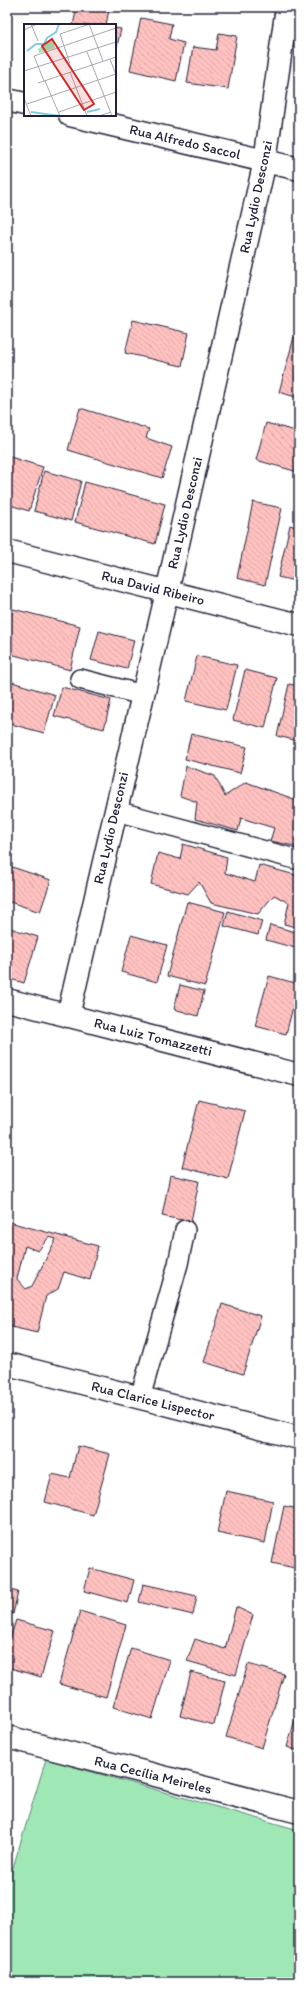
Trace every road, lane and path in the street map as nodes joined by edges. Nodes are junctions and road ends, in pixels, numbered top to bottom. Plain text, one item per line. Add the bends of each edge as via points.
1 (287, 7) edge
2 (7, 100) edge
3 (24, 104) edge
4 (74, 116) edge
5 (265, 161) junction
6 (299, 168) edge
7 (7, 551) edge
8 (167, 592) junction
9 (299, 625) edge
10 (80, 679) dead end
11 (143, 696) junction
12 (116, 811) junction
13 (295, 859) dead end
14 (7, 1000) edge
15 (68, 1016) junction
16 (299, 1075) edge
17 (185, 1230) dead end
18 (7, 1364) edge
19 (140, 1398) junction
20 (299, 1438) edge
21 (7, 1737) edge
22 (299, 1812) edge

1 - 5 street, Rua Lydio Desconzi
2 - 3 street
4 - 5 street, Rua Alfredo Saccol
5 - 6 street, Rua Alfredo Saccol
5 - 8 street, Rua Lydio Desconzi
7 - 8 street, Rua David Ribeiro
8 - 9 street, Rua David Ribeiro
8 - 11 street, Rua Lydio Desconzi
10 - 11 lane
11 - 12 street, Rua Lydio Desconzi
12 - 13 lane
12 - 15 street, Rua Lydio Desconzi
14 - 15 street, Rua Luiz Tomazzetti
15 - 16 street, Rua Luiz Tomazzetti
17 - 19 lane via 178,1264
18 - 19 street, Rua Clarice Lispector
19 - 20 street, Rua Clarice Lispector
21 - 22 street, Rua Cecília Meireles

